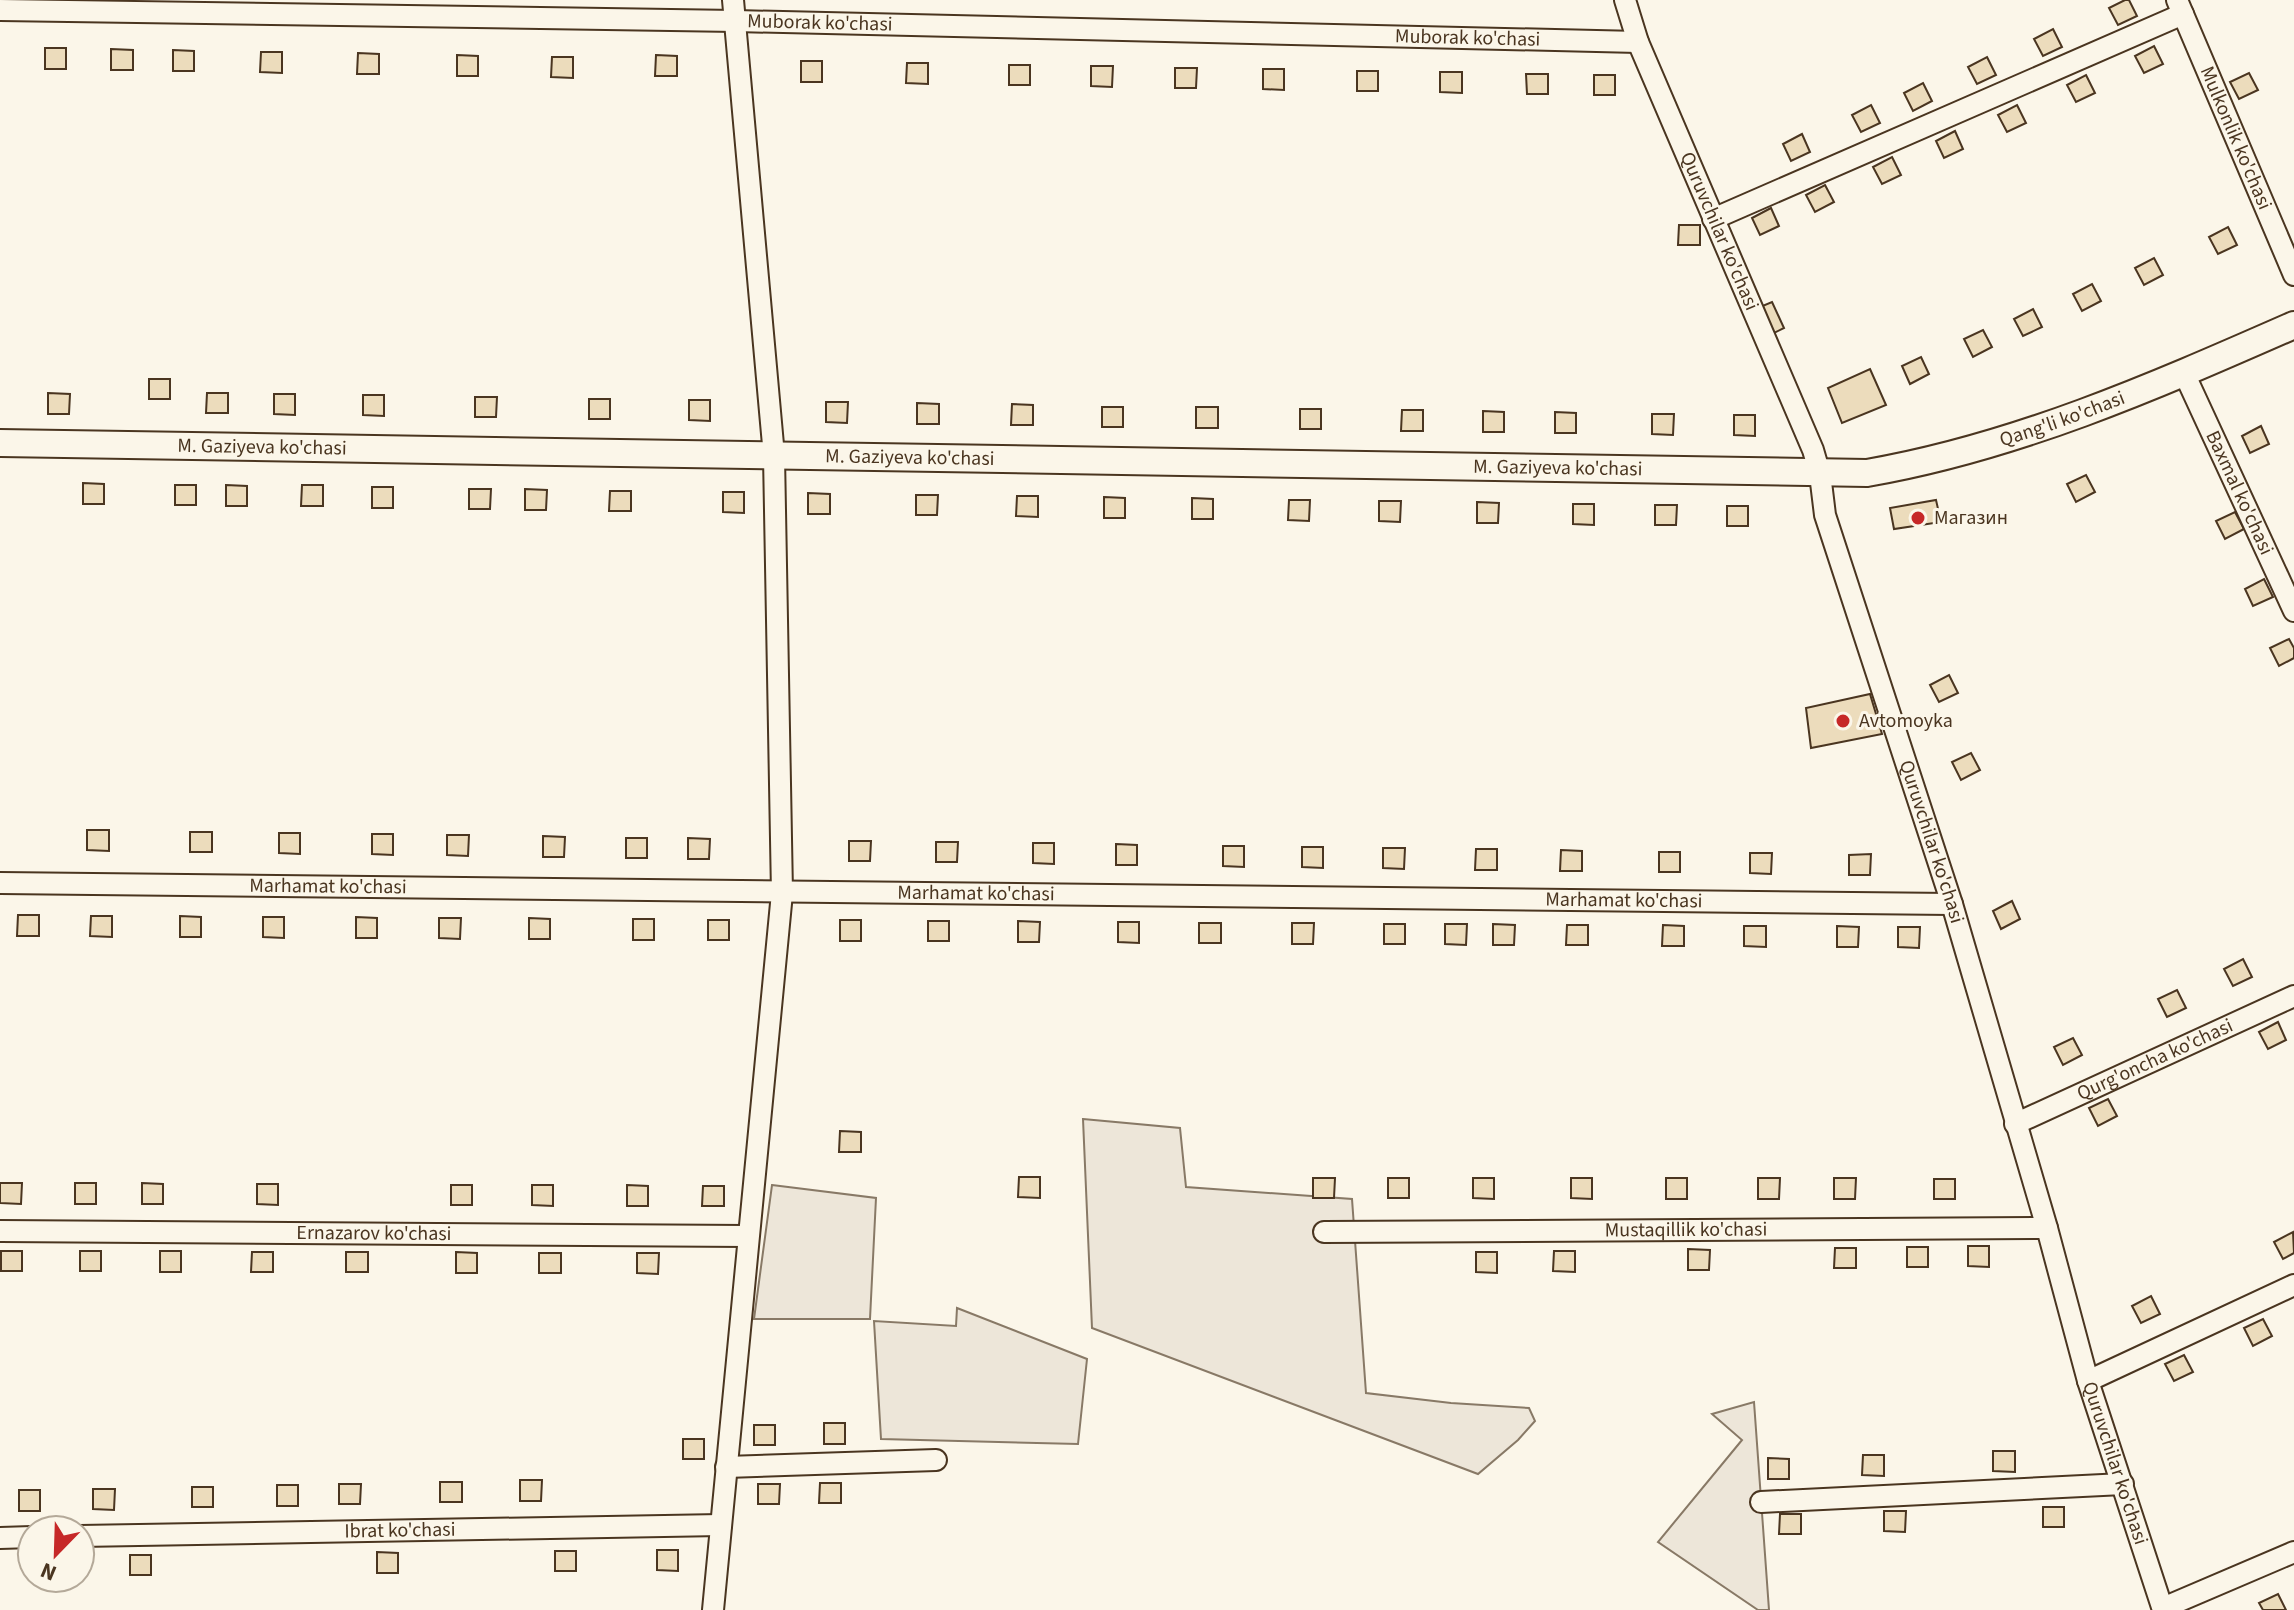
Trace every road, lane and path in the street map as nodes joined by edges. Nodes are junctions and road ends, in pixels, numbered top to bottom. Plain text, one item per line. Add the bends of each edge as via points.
1 (733, 0) edge
2 (1625, 0) edge
3 (2180, 7) edge
4 (0, 10) edge
5 (736, 21) junction
6 (1638, 42) junction
7 (1713, 219) junction
8 (2294, 275) edge
9 (2294, 325) edge
10 (2184, 373) junction
11 (0, 443) edge
12 (774, 456) junction
13 (1820, 474) junction
14 (2294, 611) edge
15 (0, 883) edge
16 (782, 893) junction
17 (1952, 904) junction
18 (2294, 996) edge
19 (2015, 1124) junction
20 (2047, 1228) junction
21 (0, 1231) edge
22 (1324, 1232) dead end
23 (747, 1236) junction
24 (2294, 1285) edge
25 (2088, 1381) junction
26 (936, 1460) dead end
27 (726, 1467) junction
28 (2123, 1484) junction
29 (1761, 1502) dead end
30 (721, 1525) junction
31 (96, 1536) edge
32 (2294, 1552) edge
33 (2163, 1609) edge
34 (713, 1610) edge

1 - 5 street
2 - 6 street, Quruvchilar ko'chasi
3 - 7 street
3 - 8 street, Mulkonlik ko'chasi
4 - 5 street, Muborak ko'chasi
5 - 6 street, Muborak ko'chasi
5 - 12 street
6 - 7 street, Quruvchilar ko'chasi
7 - 13 street, Quruvchilar ko'chasi
9 - 10 street, Qang'li ko'chasi
10 - 13 street, Qang'li ko'chasi via 1965,453 1867,473
10 - 14 street, Baхmal ko'chasi
11 - 12 street, M. Gaziyeva ko'chasi
12 - 13 street, M. Gaziyeva ko'chasi
12 - 16 street
13 - 17 street, Quruvchilar ko'chasi via 1825,515
15 - 16 street, Marhamat ko'chasi
16 - 17 street, Marhamat ko'chasi
16 - 23 street
17 - 19 street, Quruvchilar ko'chasi
18 - 19 street, Qurg'oncha ko'chasi
19 - 20 street, Quruvchilar ko'chasi
20 - 22 street, Mustaqillik ko'chasi
20 - 25 street, Quruvchilar ko'chasi
21 - 23 street, Ernazarov ko'chasi
23 - 27 street
24 - 25 street
25 - 28 street, Quruvchilar ko'chasi
26 - 27 street
27 - 30 street
28 - 29 street
28 - 33 street, Quruvchilar ko'chasi
30 - 31 street, Ibrat ko'chasi
30 - 34 street
32 - 33 street

